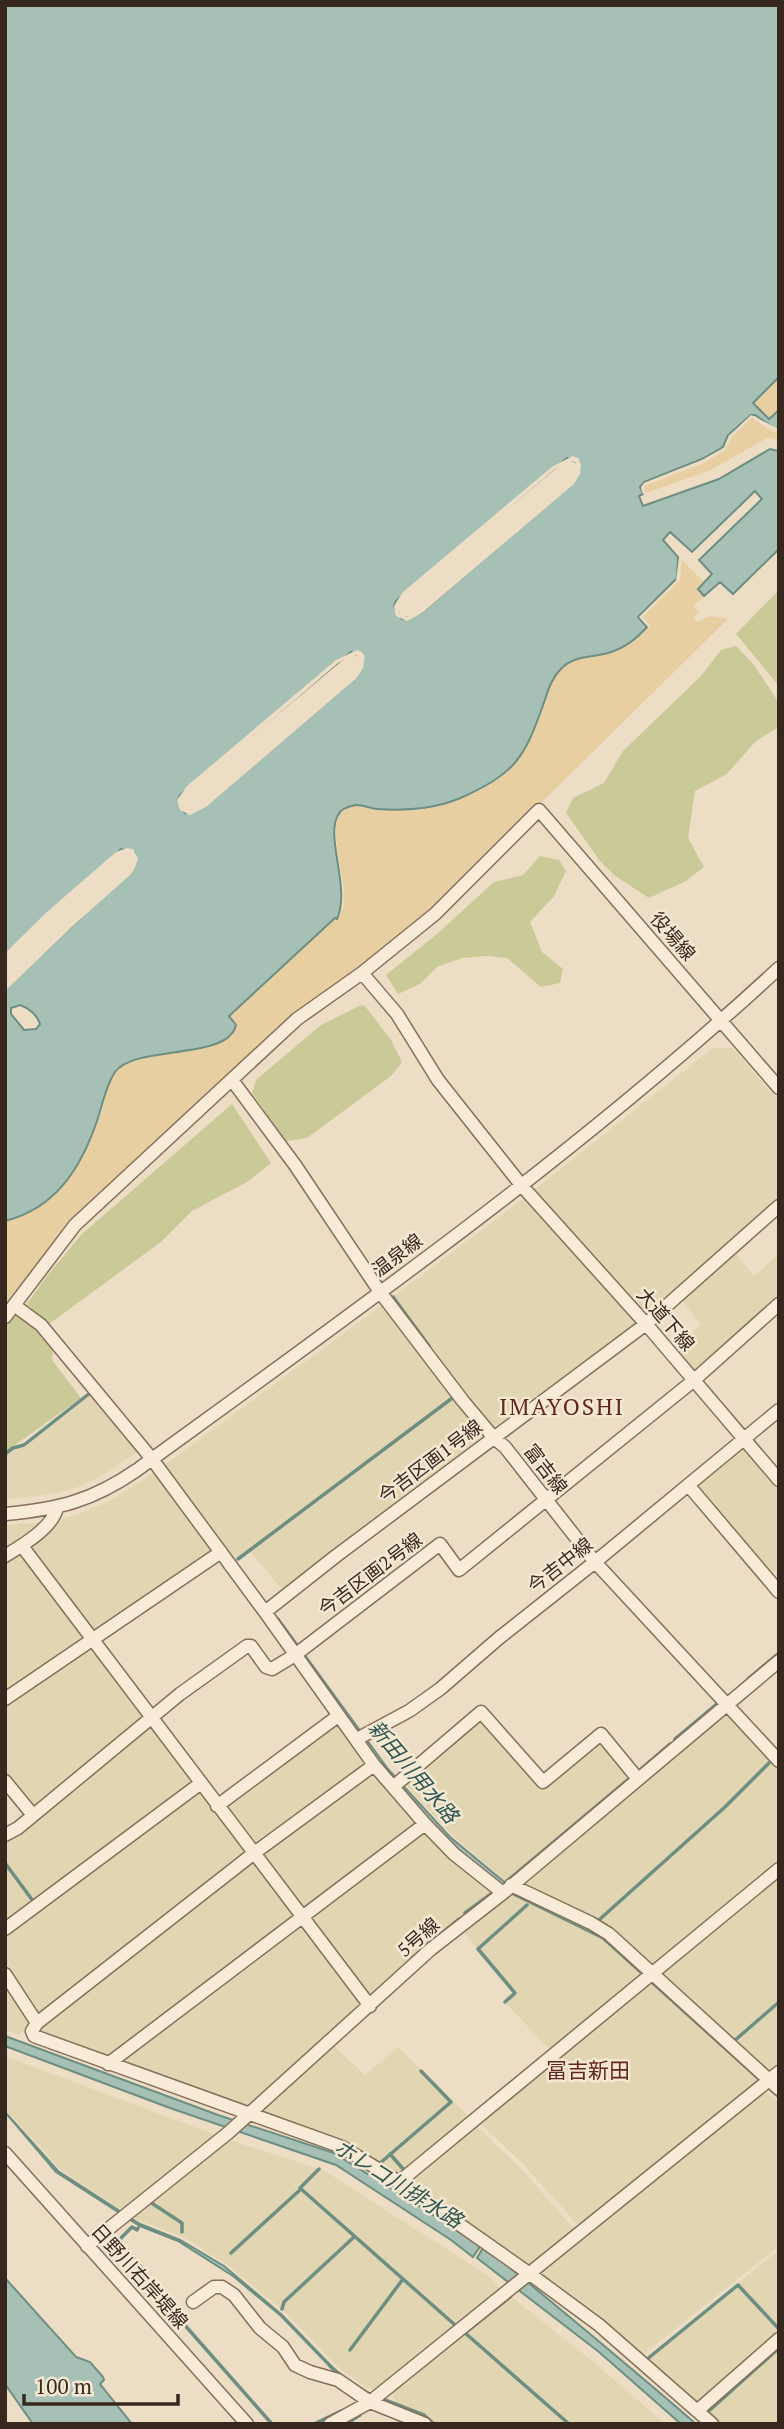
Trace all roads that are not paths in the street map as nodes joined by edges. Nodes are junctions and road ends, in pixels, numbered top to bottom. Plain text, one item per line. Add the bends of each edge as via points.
1 (779, 968) edge
2 (362, 973) junction
3 (721, 1021) junction
4 (232, 1080) junction
5 (779, 1088) edge
6 (522, 1186) junction
7 (779, 1206) edge
8 (380, 1292) junction
9 (779, 1304) edge
10 (14, 1305) junction
11 (5, 1317) edge
12 (646, 1324) junction
13 (693, 1381) junction
14 (779, 1410) edge
15 (494, 1438) junction
16 (745, 1440) junction
17 (152, 1460) junction
18 (779, 1480) edge
19 (689, 1486) junction
20 (546, 1501) junction
21 (57, 1508) junction
22 (5, 1514) edge
23 (22, 1546) junction
24 (221, 1552) junction
25 (5, 1556) edge
26 (595, 1562) junction
27 (779, 1592) edge
28 (265, 1612) junction
29 (91, 1640) junction
30 (296, 1655) junction
31 (779, 1661) edge
32 (5, 1699) edge
33 (727, 1705) junction
34 (338, 1716) junction
35 (151, 1718) junction
36 (357, 1739) junction
37 (779, 1760) edge
38 (374, 1765) junction
39 (638, 1779) junction
40 (5, 1781) edge
41 (201, 1783) junction
42 (393, 1787) junction
43 (218, 1806) junction
44 (32, 1814) junction
45 (425, 1824) junction
46 (5, 1835) edge
47 (253, 1854) junction
48 (779, 1869) edge
49 (507, 1889) junction
50 (302, 1918) junction
51 (5, 1929) edge
52 (5, 1974) edge
53 (649, 1976) junction
54 (370, 2006) junction
55 (37, 2023) junction
56 (108, 2064) junction
57 (779, 2072) edge
58 (769, 2084) edge
59 (246, 2117) junction
60 (5, 2152) edge
61 (399, 2182) junction
62 (87, 2246) junction
63 (528, 2275) junction
64 (194, 2302) dead end
65 (779, 2339) edge
66 (370, 2402) junction
67 (697, 2410) junction
68 (247, 2424) edge
69 (330, 2424) edge
70 (425, 2424) edge
71 (712, 2424) edge

1 - 3 street, 温泉線
2 - 3 street, 役場線 via 435,914 539,810
2 - 4 street via 297,1019
2 - 6 street, 大道下線
3 - 5 street, 役場線
3 - 6 street, 温泉線
4 - 8 street, 富吉線
4 - 10 street via 75,1225
6 - 8 street, 温泉線
6 - 12 street, 大道下線
7 - 12 street, 今吉区画1号線
8 - 15 street, 富吉線
8 - 17 street, 温泉線
9 - 13 street, 今吉区画2号線
10 - 11 street
10 - 17 street via 41,1325
12 - 13 street, 大道下線
12 - 15 street, 今吉区画1号線
13 - 16 street, 大道下線
13 - 20 street, 今吉区画2号線
14 - 16 street, 今吉中線
15 - 20 street, 富吉線
15 - 28 street, 今吉区画1号線
16 - 18 street, 大道下線
16 - 19 street, 今吉中線
17 - 21 street, 温泉線 via 94,1496
17 - 24 street
19 - 26 street, 今吉中線
19 - 27 street
20 - 26 street, 富吉線
20 - 30 street, 今吉区画2号線 via 459,1570 440,1544
21 - 22 street, 温泉線
21 - 23 street via 54,1517
23 - 25 street
23 - 29 street
24 - 28 street
24 - 29 street
26 - 33 street, 富吉線
26 - 36 street, 今吉中線 via 440,1689
28 - 30 street
29 - 32 street
29 - 35 street
30 - 34 street
30 - 35 street, 今吉区画2号線 via 272,1669 247,1646
31 - 33 street, 5号線
33 - 37 street, 富吉線
33 - 39 street, 5号線
34 - 36 street
34 - 43 street
35 - 41 street
35 - 44 street, 今吉区画2号線
36 - 38 street
38 - 42 street
38 - 47 street
39 - 42 street via 601,1734 544,1783 481,1712
39 - 49 street, 5号線
40 - 44 street
41 - 43 street
41 - 51 street
42 - 45 street
43 - 47 street
44 - 46 street, 今吉区画2号線
45 - 49 street via 454,1854
45 - 50 street
47 - 50 street
47 - 55 street
48 - 53 street
49 - 53 street via 609,1934
49 - 54 street, 5号線 via 431,1949
50 - 54 street
50 - 56 street
52 - 55 street
53 - 58 street
53 - 61 street
54 - 59 street, 5号線
55 - 56 street via 33,2036
56 - 59 street
57 - 58 street
58 - 63 street
59 - 61 street via 342,2147
59 - 62 street, 5号線
60 - 62 street, 日野川右岸堤線
61 - 63 street
62 - 68 street, 日野川右岸堤線
63 - 66 street
63 - 67 street via 599,2325
64 - 66 street via 214,2287 222,2287 295,2365 338,2380
65 - 67 street
66 - 69 street
66 - 70 street
67 - 71 street

